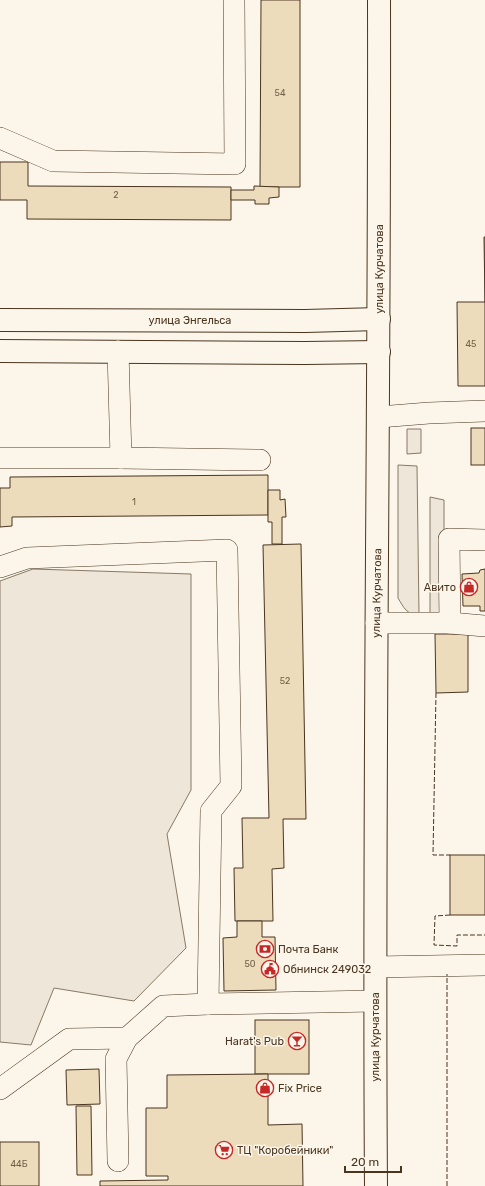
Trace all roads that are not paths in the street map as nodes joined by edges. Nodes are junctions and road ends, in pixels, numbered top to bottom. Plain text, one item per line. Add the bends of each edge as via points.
1 (234, 0) edge
2 (379, 0) edge
3 (0, 138) edge
4 (379, 319) junction
5 (0, 320) edge
6 (0, 351) edge
7 (118, 351) junction
8 (379, 352) junction
9 (485, 411) edge
10 (378, 417) junction
11 (0, 458) edge
12 (121, 458) junction
13 (260, 460) dead end
14 (485, 540) edge
15 (0, 567) edge
16 (376, 623) junction
17 (450, 623) junction
18 (485, 626) edge
19 (485, 965) edge
20 (375, 967) junction
21 (375, 1001) junction
22 (208, 1004) junction
23 (127, 1038) junction
24 (0, 1089) edge
25 (118, 1161) dead end
26 (376, 1186) edge

1 - 3 lane via 234,164 53,161
2 - 4 main road, улица Курчатова
4 - 5 main road, улица Энгельса
4 - 8 main road, улица Курчатова
6 - 7 main road
7 - 8 main road
7 - 12 lane
8 - 10 main road, улица Курчатова
9 - 10 lane
10 - 16 main road, улица Курчатова
11 - 12 lane
12 - 13 lane
14 - 17 lane via 449,539
15 - 22 lane via 27,558 227,550 231,786 211,811
16 - 17 lane
16 - 20 main road, улица Курчатова
17 - 18 lane
19 - 20 lane
20 - 21 main road, улица Курчатова
21 - 22 lane
21 - 26 main road, улица Курчатова
22 - 23 lane via 163,1006
23 - 24 lane via 69,1039
23 - 25 lane via 116,1059

